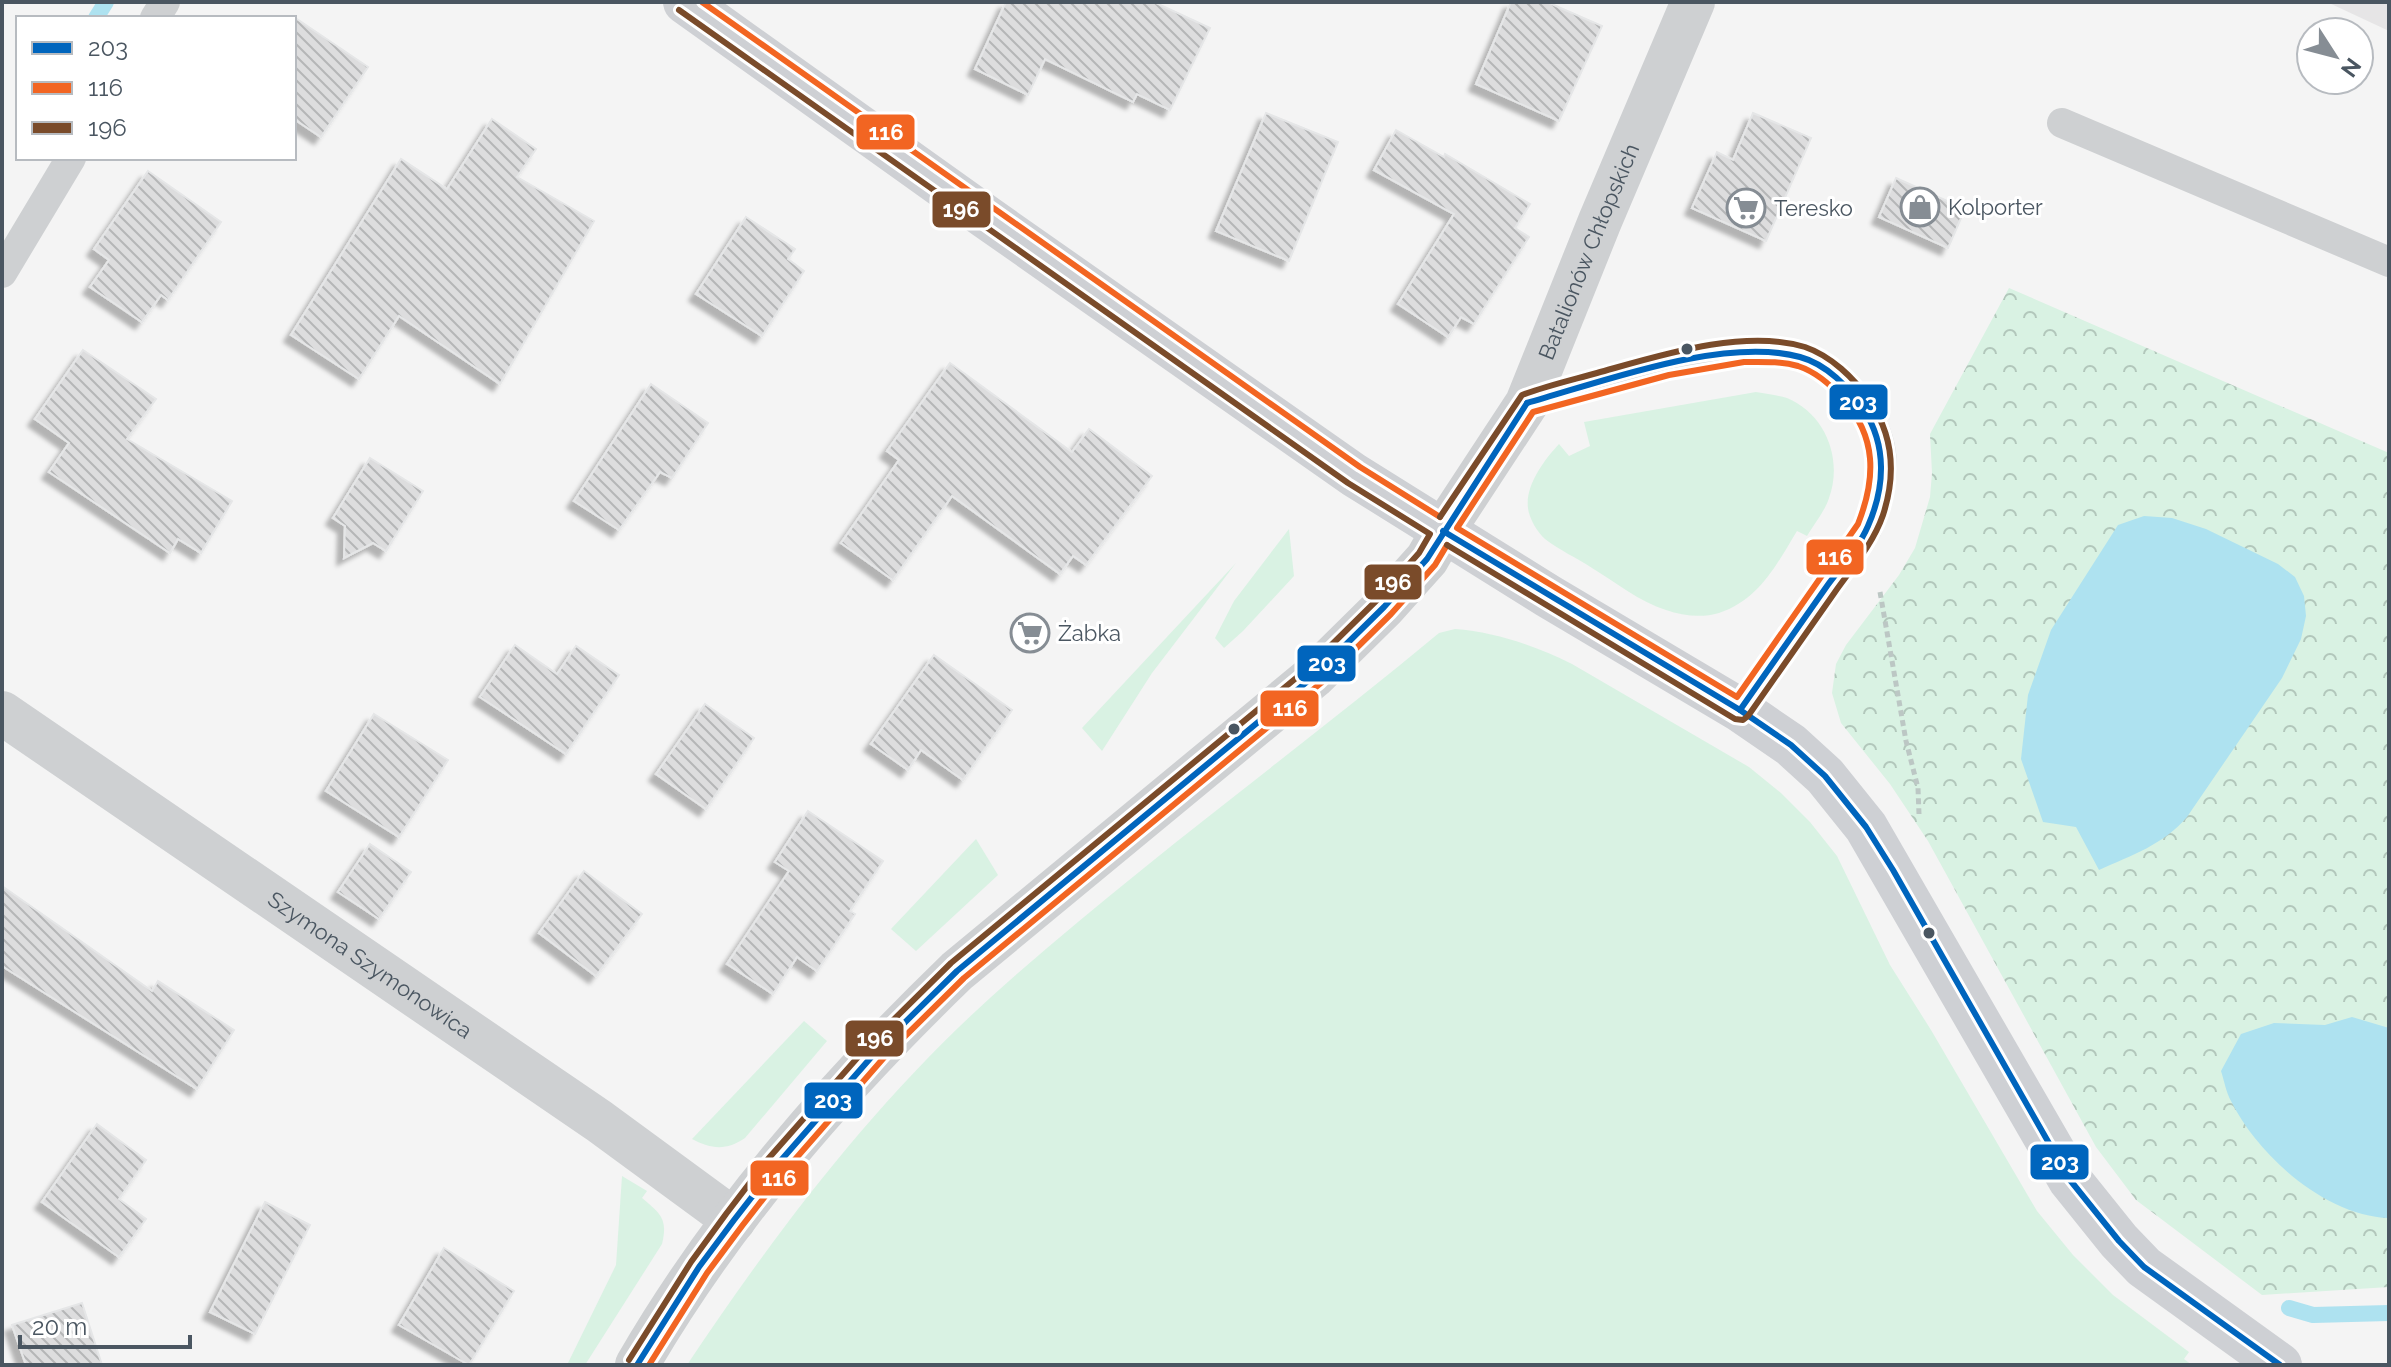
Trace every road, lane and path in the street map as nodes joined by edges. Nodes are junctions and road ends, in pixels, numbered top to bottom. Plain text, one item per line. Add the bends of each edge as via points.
1 (685, 2) edge
2 (1693, 2) edge
3 (2062, 123) dead end
4 (70, 160) edge
5 (2389, 262) edge
6 (2, 273) edge
7 (1527, 403) junction
8 (1443, 531) junction
9 (1878, 584) dead end
10 (1740, 710) junction
11 (2, 713) edge
12 (1919, 815) dead end
13 (734, 1220) junction
14 (637, 1365) edge
15 (2280, 1365) edge

1 - 8 street via 1354,475
2 - 7 street, Batalionów Chłopskich
3 - 5 lane
4 - 6 lane
7 - 8 street, Batalionów Chłopskich
7 - 10 lane via 1729,352 1770,351 1801,356 1855,396 1877,431 1882,465 1879,500 1867,529
8 - 10 street
8 - 13 street, Batalionów Chłopskich via 1427,559 1314,676 914,1012
9 - 12 path
10 - 15 street via 1825,776 1866,827 2070,1180 2119,1241 2180,1295
11 - 13 street, Szymona Szymonowica via 599,1121
13 - 14 street, Batalionów Chłopskich

